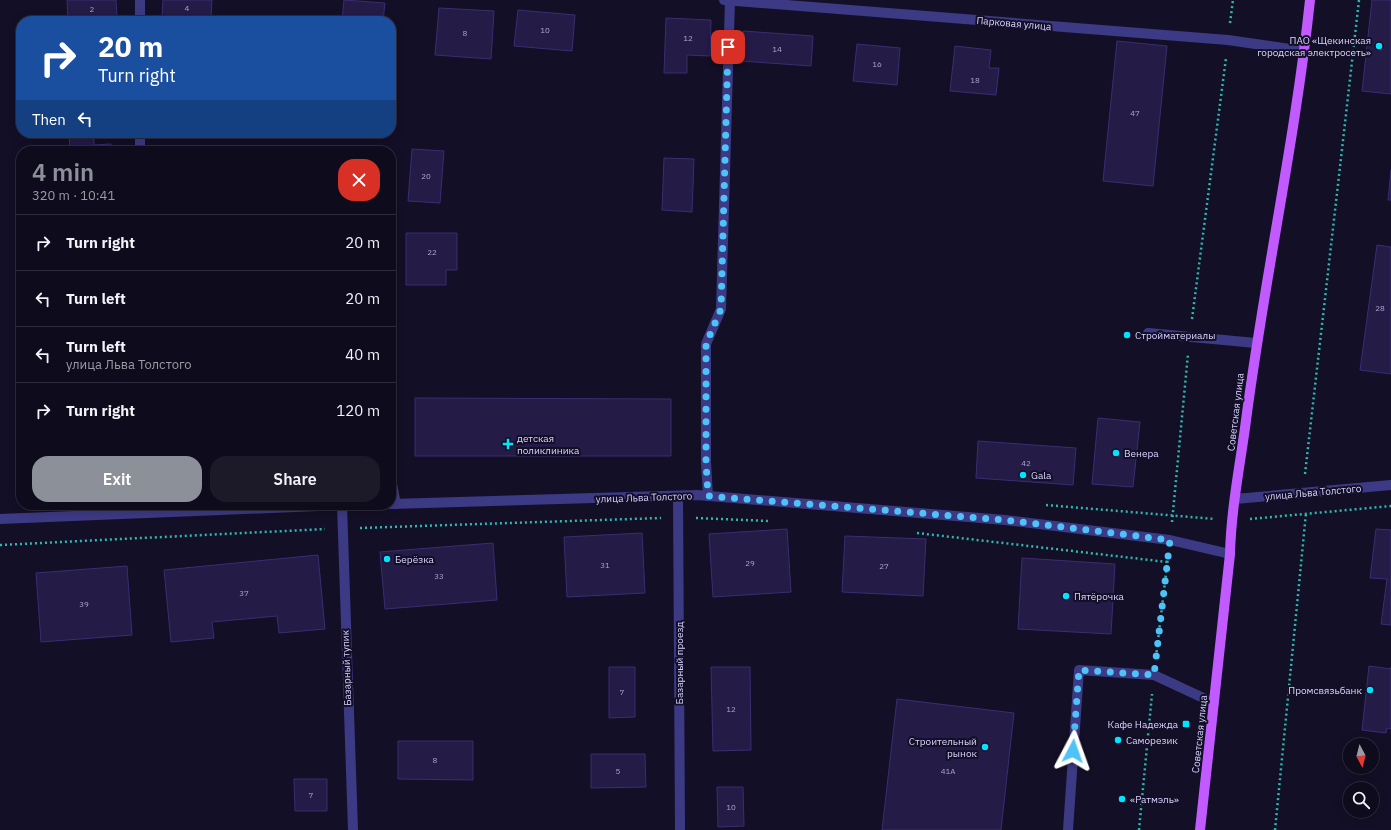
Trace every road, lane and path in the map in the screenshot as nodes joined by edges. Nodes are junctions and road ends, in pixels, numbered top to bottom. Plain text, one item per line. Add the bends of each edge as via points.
1 (140, 0) edge
2 (724, 0) edge
3 (730, 0) edge
4 (1233, 0) edge
5 (1310, 0) edge
6 (1359, 0) edge
7 (140, 16) edge
8 (1228, 40) junction
9 (1304, 51) junction
10 (1148, 333) dead end
11 (1190, 337) junction
12 (1256, 343) junction
13 (1391, 485) edge
14 (1302, 494) junction
15 (678, 496) junction
16 (708, 496) junction
17 (1236, 499) junction
18 (396, 504) edge
19 (220, 510) edge
20 (342, 510) edge
21 (679, 518) junction
22 (0, 519) edge
23 (771, 521) dead end
24 (342, 528) junction
25 (910, 532) dead end
26 (1170, 540) junction
27 (0, 545) edge
28 (1230, 554) junction
29 (1168, 562) junction
30 (1154, 675) junction
31 (1214, 703) junction
32 (353, 830) edge
33 (680, 830) edge
34 (1068, 830) edge
35 (1138, 830) edge
36 (1200, 830) edge
37 (1275, 830) edge

1 - 7 street
2 - 3 street, Парковая улица
3 - 8 street, Парковая улица
3 - 16 street via 721,309 706,344
4 - 8 path
5 - 9 main road, Советская улица
6 - 14 path
8 - 9 street, Парковая улица
8 - 11 path
9 - 12 main road, Советская улица
10 - 11 street
11 - 12 street
11 - 26 path
12 - 17 main road, Советская улица
13 - 14 street, улица Льва Толстого
14 - 17 street, улица Льва Толстого
14 - 37 path via 1306,514
15 - 16 street, улица Льва Толстого
15 - 18 street, улица Льва Толстого
15 - 21 street, Базарный проезд
16 - 26 street, улица Льва Толстого via 1005,520
17 - 28 main road, Советская улица via 1231,521
19 - 22 street
20 - 24 street, Базарный тупик
21 - 23 path
21 - 24 path
21 - 33 street, Базарный проезд
24 - 27 path
24 - 32 street, Базарный тупик
25 - 29 path
26 - 28 street, улица Льва Толстого
26 - 29 path
28 - 31 main road, Советская улица
29 - 30 path
30 - 31 street
30 - 34 street via 1079,670
30 - 35 path
31 - 36 main road, Советская улица

